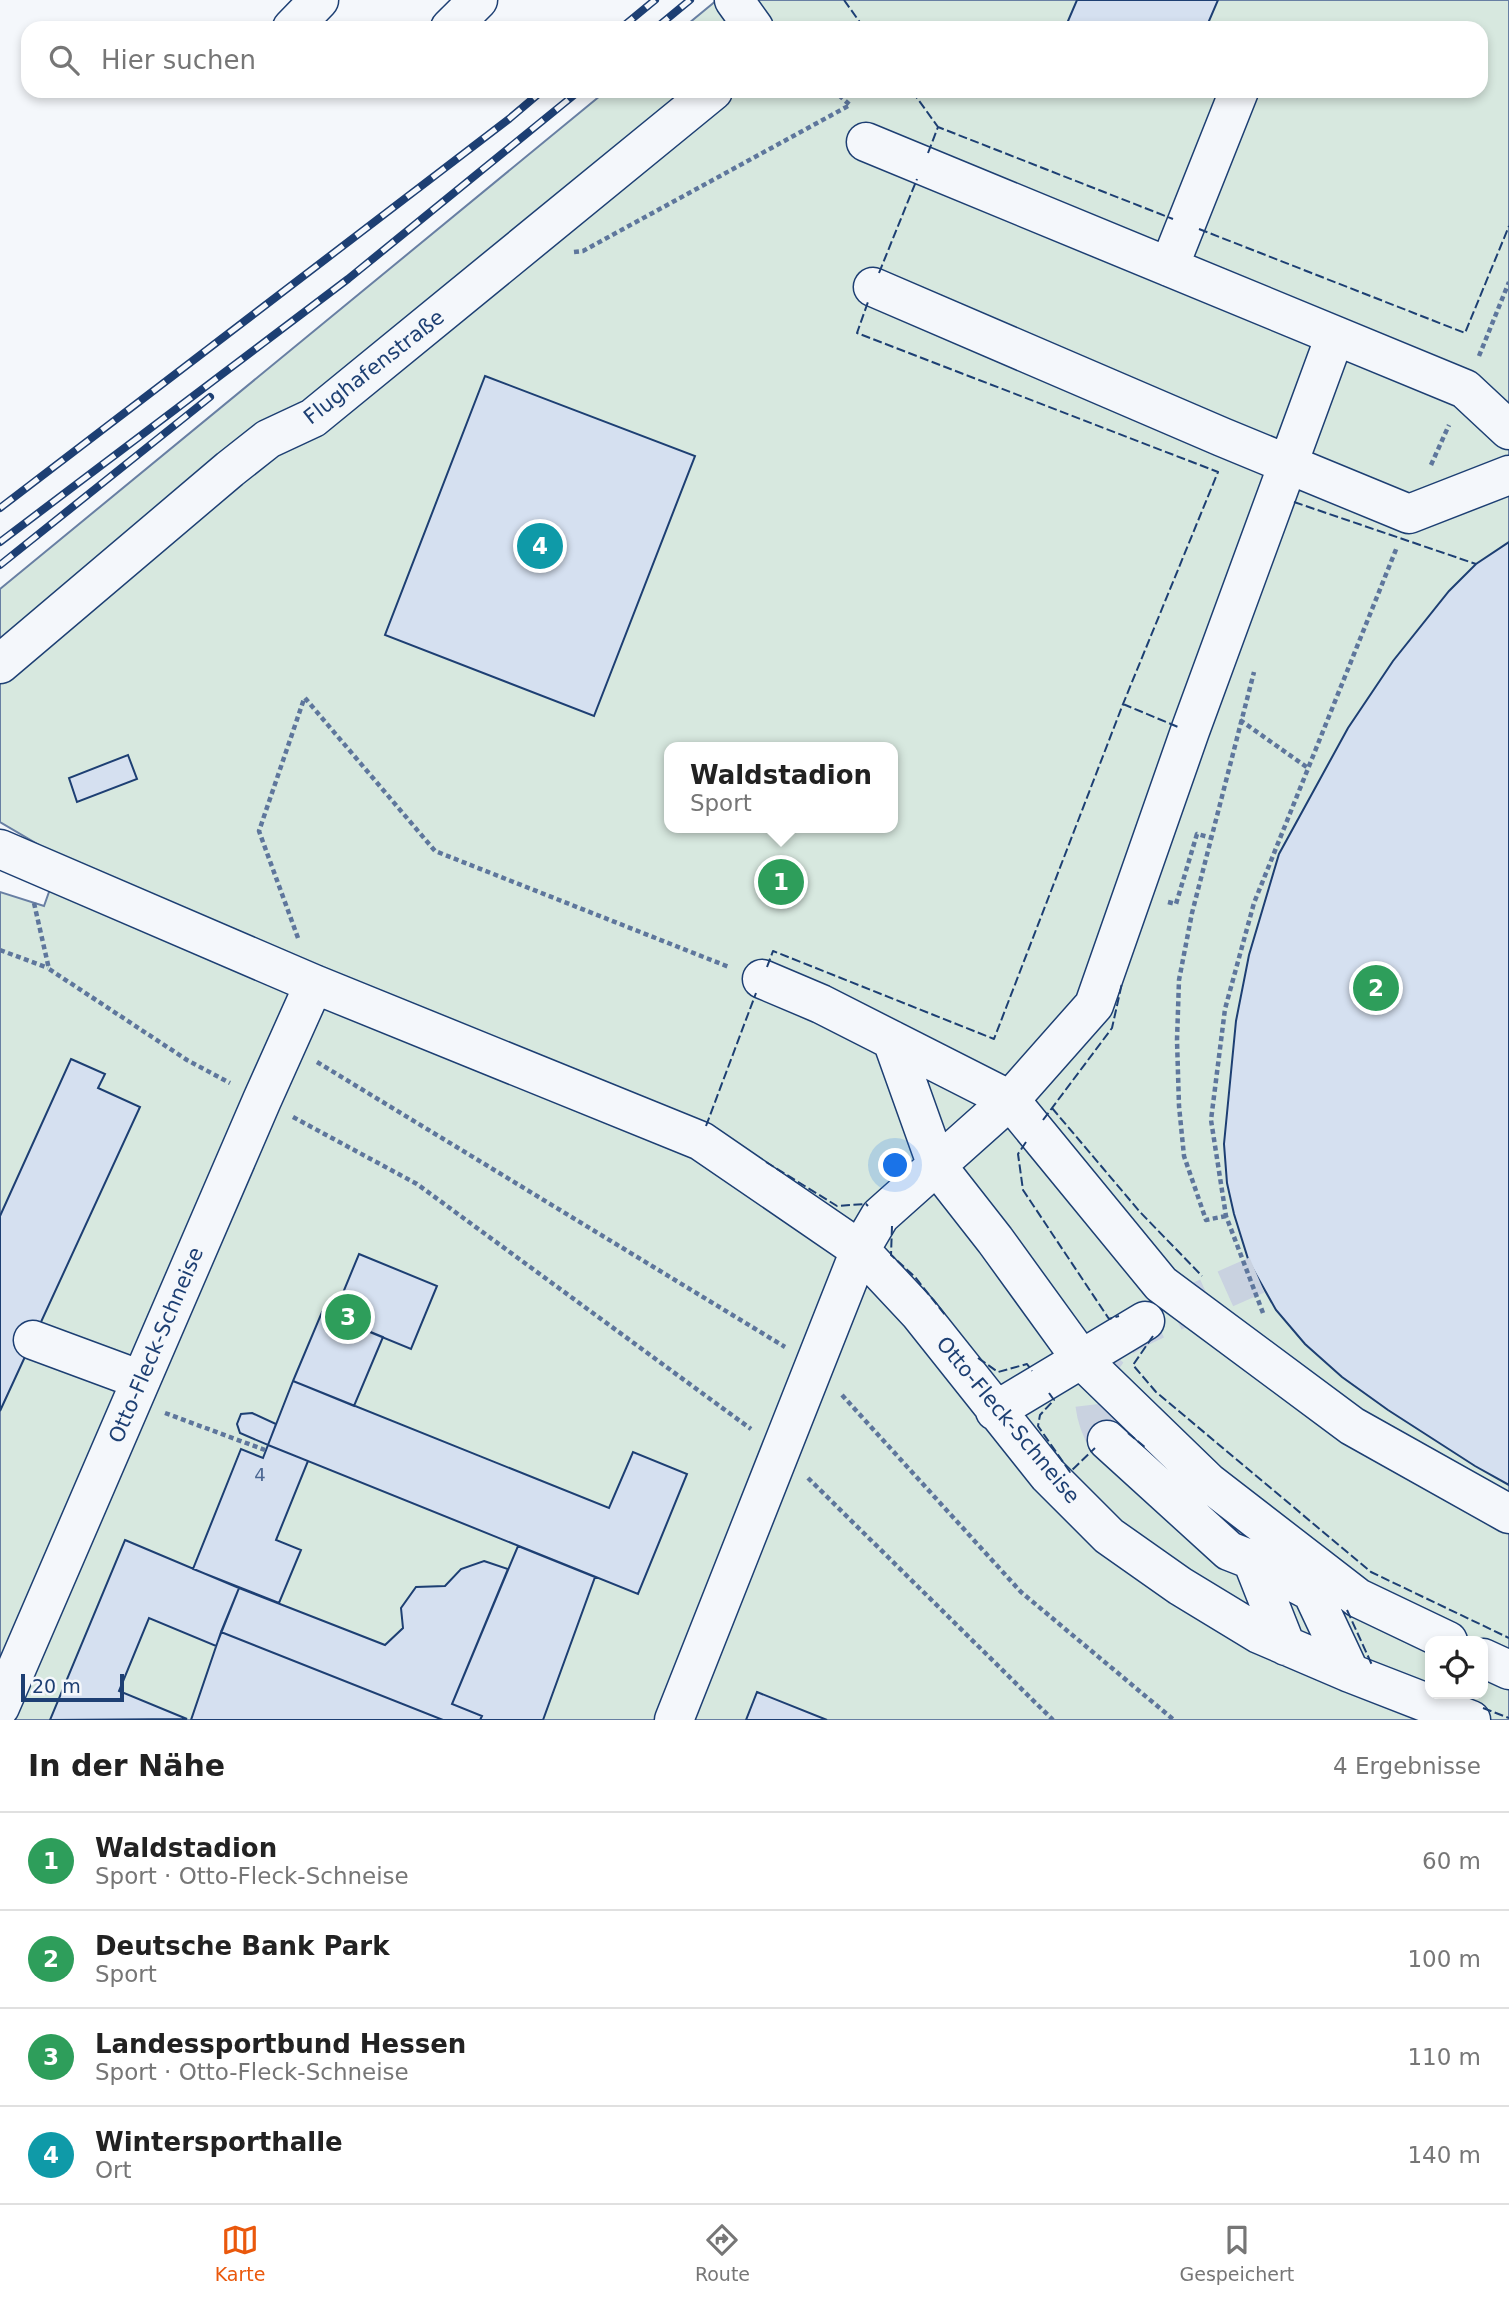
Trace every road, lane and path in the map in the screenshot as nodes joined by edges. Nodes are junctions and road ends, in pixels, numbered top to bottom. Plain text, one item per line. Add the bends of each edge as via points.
1 (319, 0) edge
2 (478, 0) edge
3 (734, 0) edge
4 (299, 21) edge
5 (457, 21) edge
6 (749, 21) edge
7 (704, 98) edge
8 (842, 98) edge
9 (1235, 98) edge
10 (866, 142) dead end
11 (568, 245) dead end
12 (1169, 267) junction
13 (873, 287) dead end
14 (1335, 335) junction
15 (1509, 430) edge
16 (1289, 463) junction
17 (1509, 475) edge
18 (1409, 514) junction
19 (0, 664) edge
20 (1254, 669) dead end
21 (1232, 715) dead end
22 (1241, 720) junction
23 (1308, 768) junction
24 (12, 855) edge
25 (0, 950) edge
26 (49, 969) junction
27 (762, 979) joint
28 (314, 984) junction
29 (892, 1040) junction
30 (286, 1044) junction
31 (261, 1100) junction
32 (1010, 1100) junction
33 (937, 1166) junction
34 (1226, 1216) junction
35 (860, 1250) junction
36 (1263, 1315) dead end
37 (1145, 1321) dead end
38 (33, 1340) dead end
39 (1082, 1360) junction
40 (814, 1364) junction
41 (136, 1390) junction
42 (995, 1411) junction
43 (1107, 1440) tunnel mouth
44 (265, 1450) dead end
45 (780, 1450) junction
46 (1509, 1514) edge
47 (1255, 1562) junction
48 (1180, 1586) junction
49 (1437, 1636) edge
50 (1304, 1653) junction
51 (1488, 1660) edge
52 (1509, 1670) edge
53 (0, 1707) edge
54 (674, 1720) edge
55 (1053, 1720) edge
56 (1174, 1720) edge
57 (1471, 1720) edge

1 - 4 street
2 - 5 street
3 - 6 street
7 - 19 street, Flughafenstraße via 313,418 268,439 230,469
8 - 11 path via 850,105 583,251 574,253
9 - 12 street
10 - 12 street
12 - 14 street
13 - 16 street
14 - 15 street via 1465,389
14 - 16 street
16 - 18 street
16 - 32 street via 1094,1005
17 - 18 street
18 - 23 path
20 - 22 path
21 - 22 path
22 - 23 path
22 - 34 path via 1192,913 1179,980 1177,1040 1184,1156 1206,1220
23 - 34 path via 1254,904 1225,1009 1211,1120
24 - 26 path
24 - 28 street, Otto-Fleck-Schneise
25 - 26 path
26 - 31 path via 187,1060
27 - 28 path via 435,851 305,698 259,831
27 - 29 street
28 - 30 street, Otto-Fleck-Schneise
28 - 35 street, Otto-Fleck-Schneise via 701,1142
29 - 32 street
29 - 33 street
30 - 31 street, Otto-Fleck-Schneise
30 - 40 path
31 - 41 street, Otto-Fleck-Schneise
31 - 45 path via 416,1184
32 - 33 street
32 - 46 street via 1161,1284 1352,1426
33 - 35 street via 880,1216
33 - 39 street
34 - 36 path
35 - 40 street
35 - 42 street, Otto-Fleck-Schneise via 919,1313
37 - 39 street
38 - 41 street
39 - 42 street
39 - 49 street via 1209,1482 1357,1598
40 - 45 street
40 - 56 path via 1021,1592
41 - 44 path
41 - 53 street, Otto-Fleck-Schneise
42 - 48 street, Otto-Fleck-Schneise via 1048,1475 1109,1536
43 - 47 street
45 - 54 street
45 - 55 path
47 - 48 street
47 - 50 street
47 - 50 street via 1312,1592
48 - 50 street, Otto-Fleck-Schneise
50 - 57 street, Otto-Fleck-Schneise
51 - 52 street

